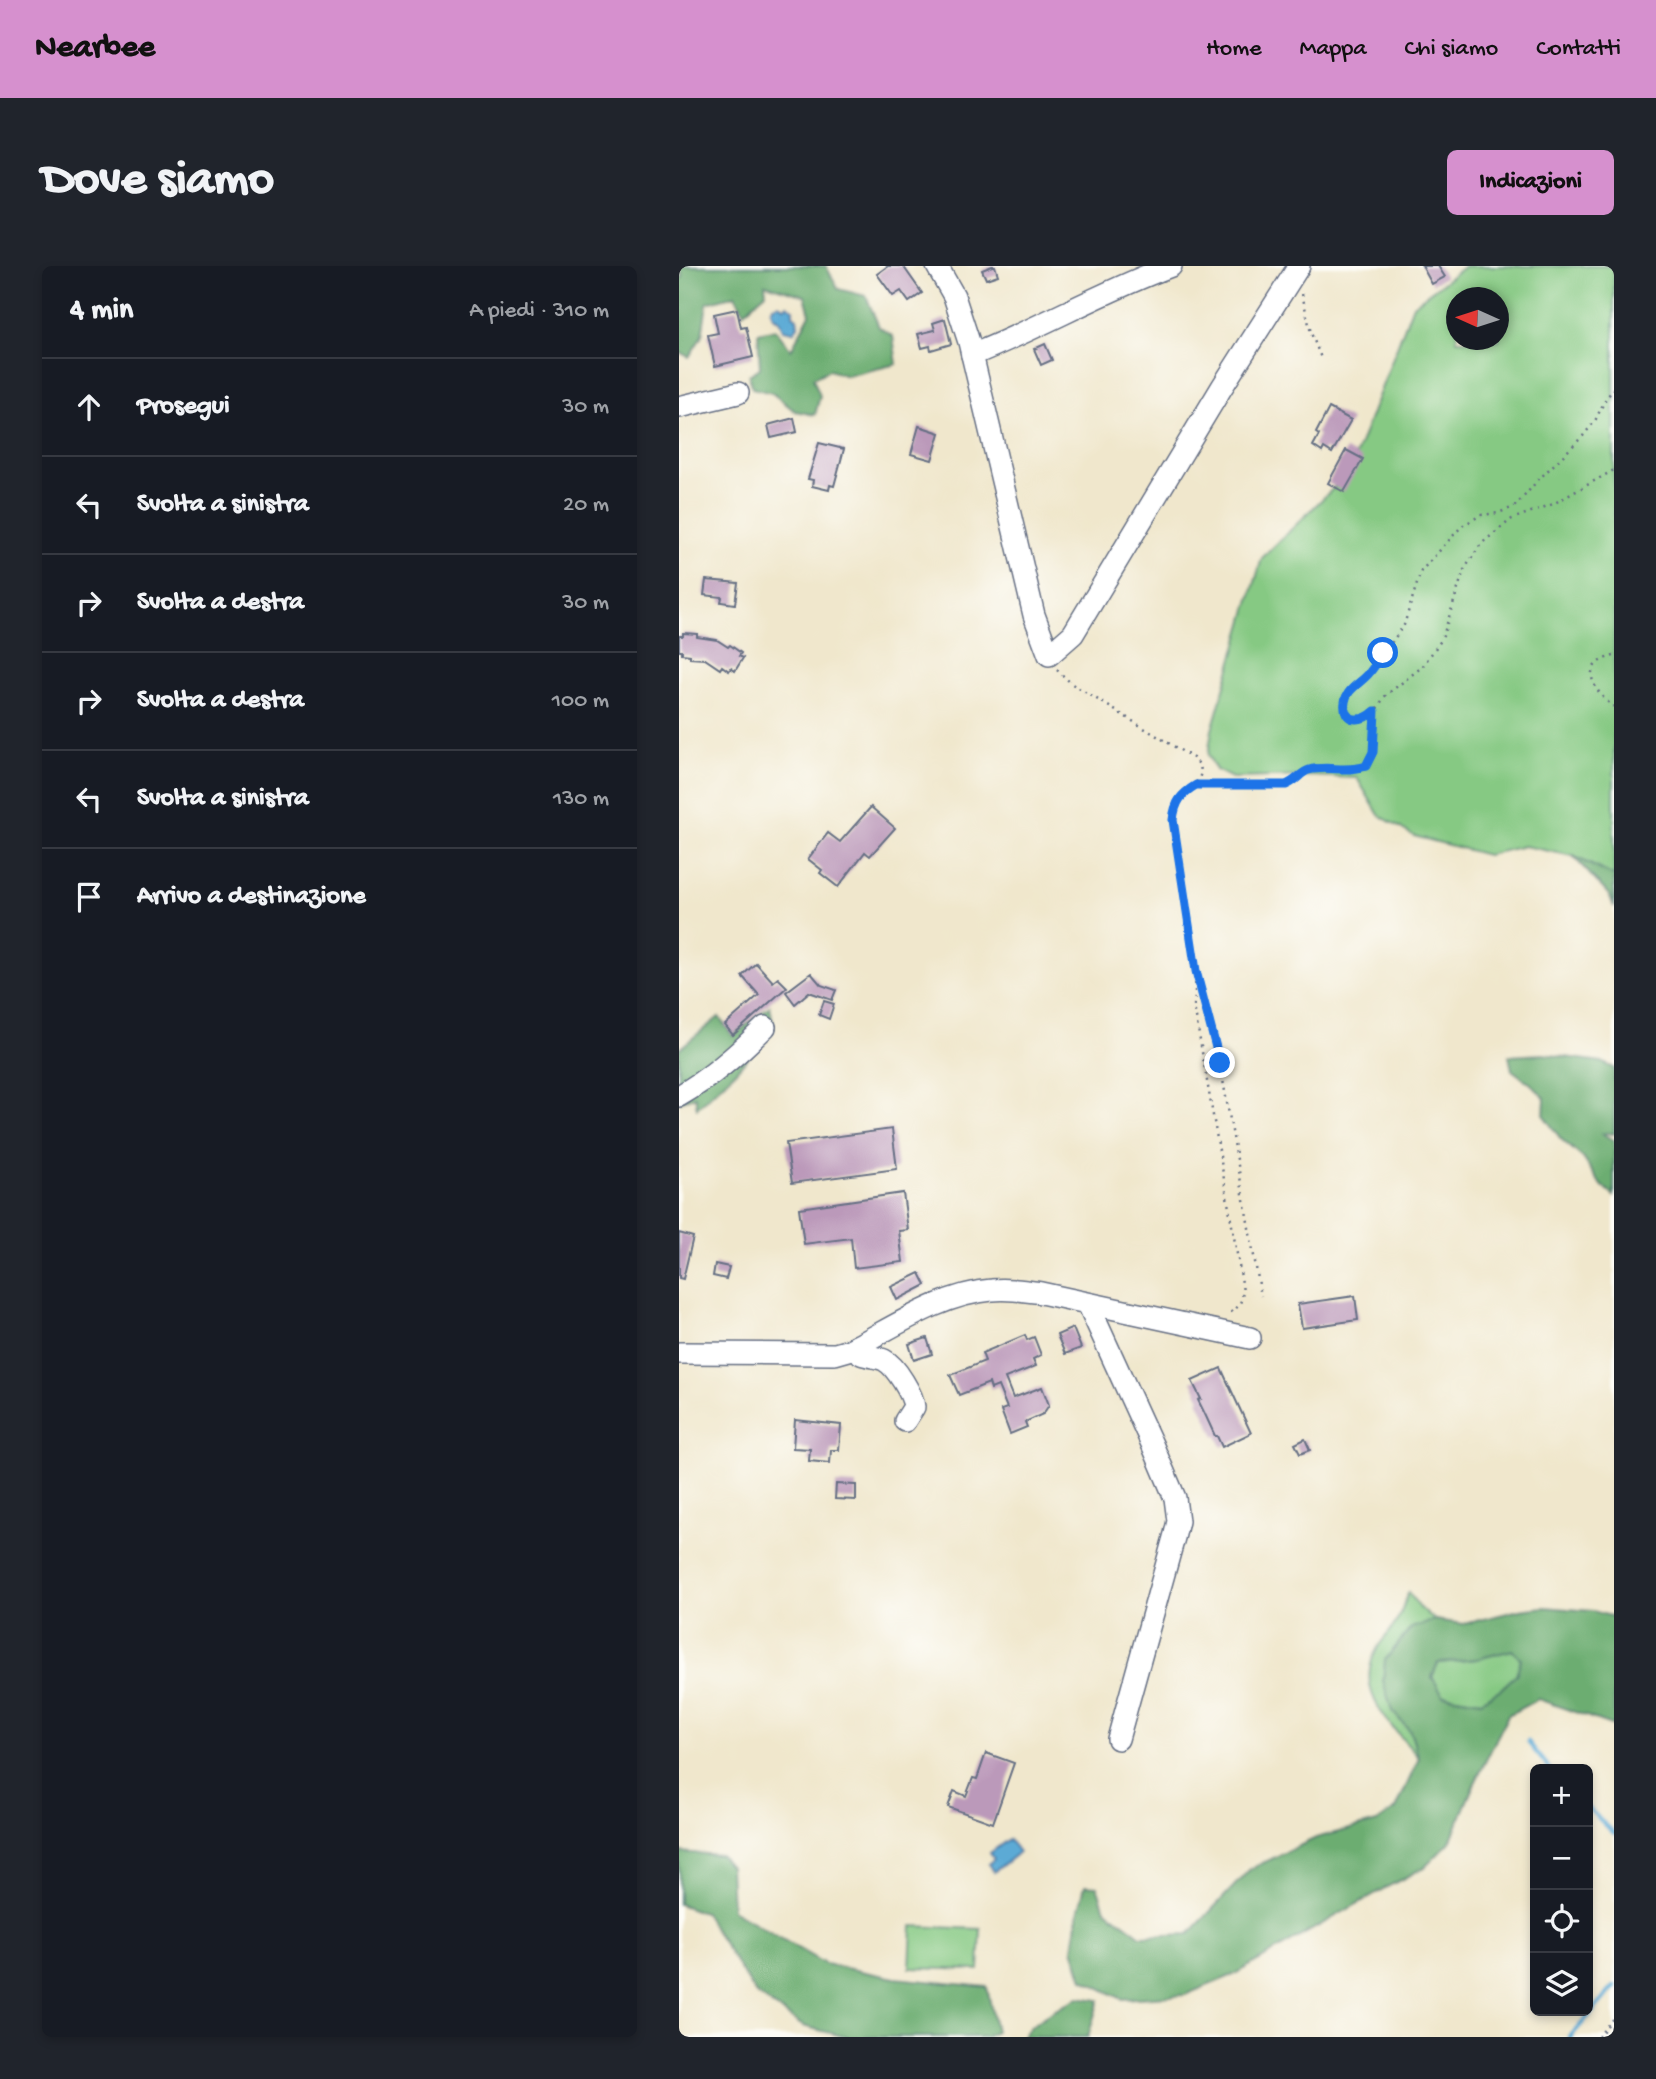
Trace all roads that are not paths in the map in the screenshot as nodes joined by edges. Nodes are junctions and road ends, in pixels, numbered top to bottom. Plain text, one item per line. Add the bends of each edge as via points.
1 (937, 266) edge
2 (1171, 266) edge
3 (1299, 266) edge
4 (972, 355) junction
5 (738, 393) dead end
6 (679, 407) edge
7 (765, 1027) dead end
8 (679, 1096) edge
9 (1088, 1304) junction
10 (1250, 1338) dead end
11 (857, 1346) junction
12 (679, 1353) edge
13 (905, 1421) dead end
14 (1118, 1739) dead end

1 - 4 street via 961,313
2 - 4 street
3 - 4 street via 1073,634 1049,655 1034,615
5 - 6 street
7 - 8 street via 728,1063
9 - 10 street
9 - 11 street via 1014,1289 981,1291 953,1298
9 - 14 street via 1175,1498 1177,1514
11 - 12 street via 821,1355
11 - 13 street via 862,1354 888,1363 907,1388 914,1408

